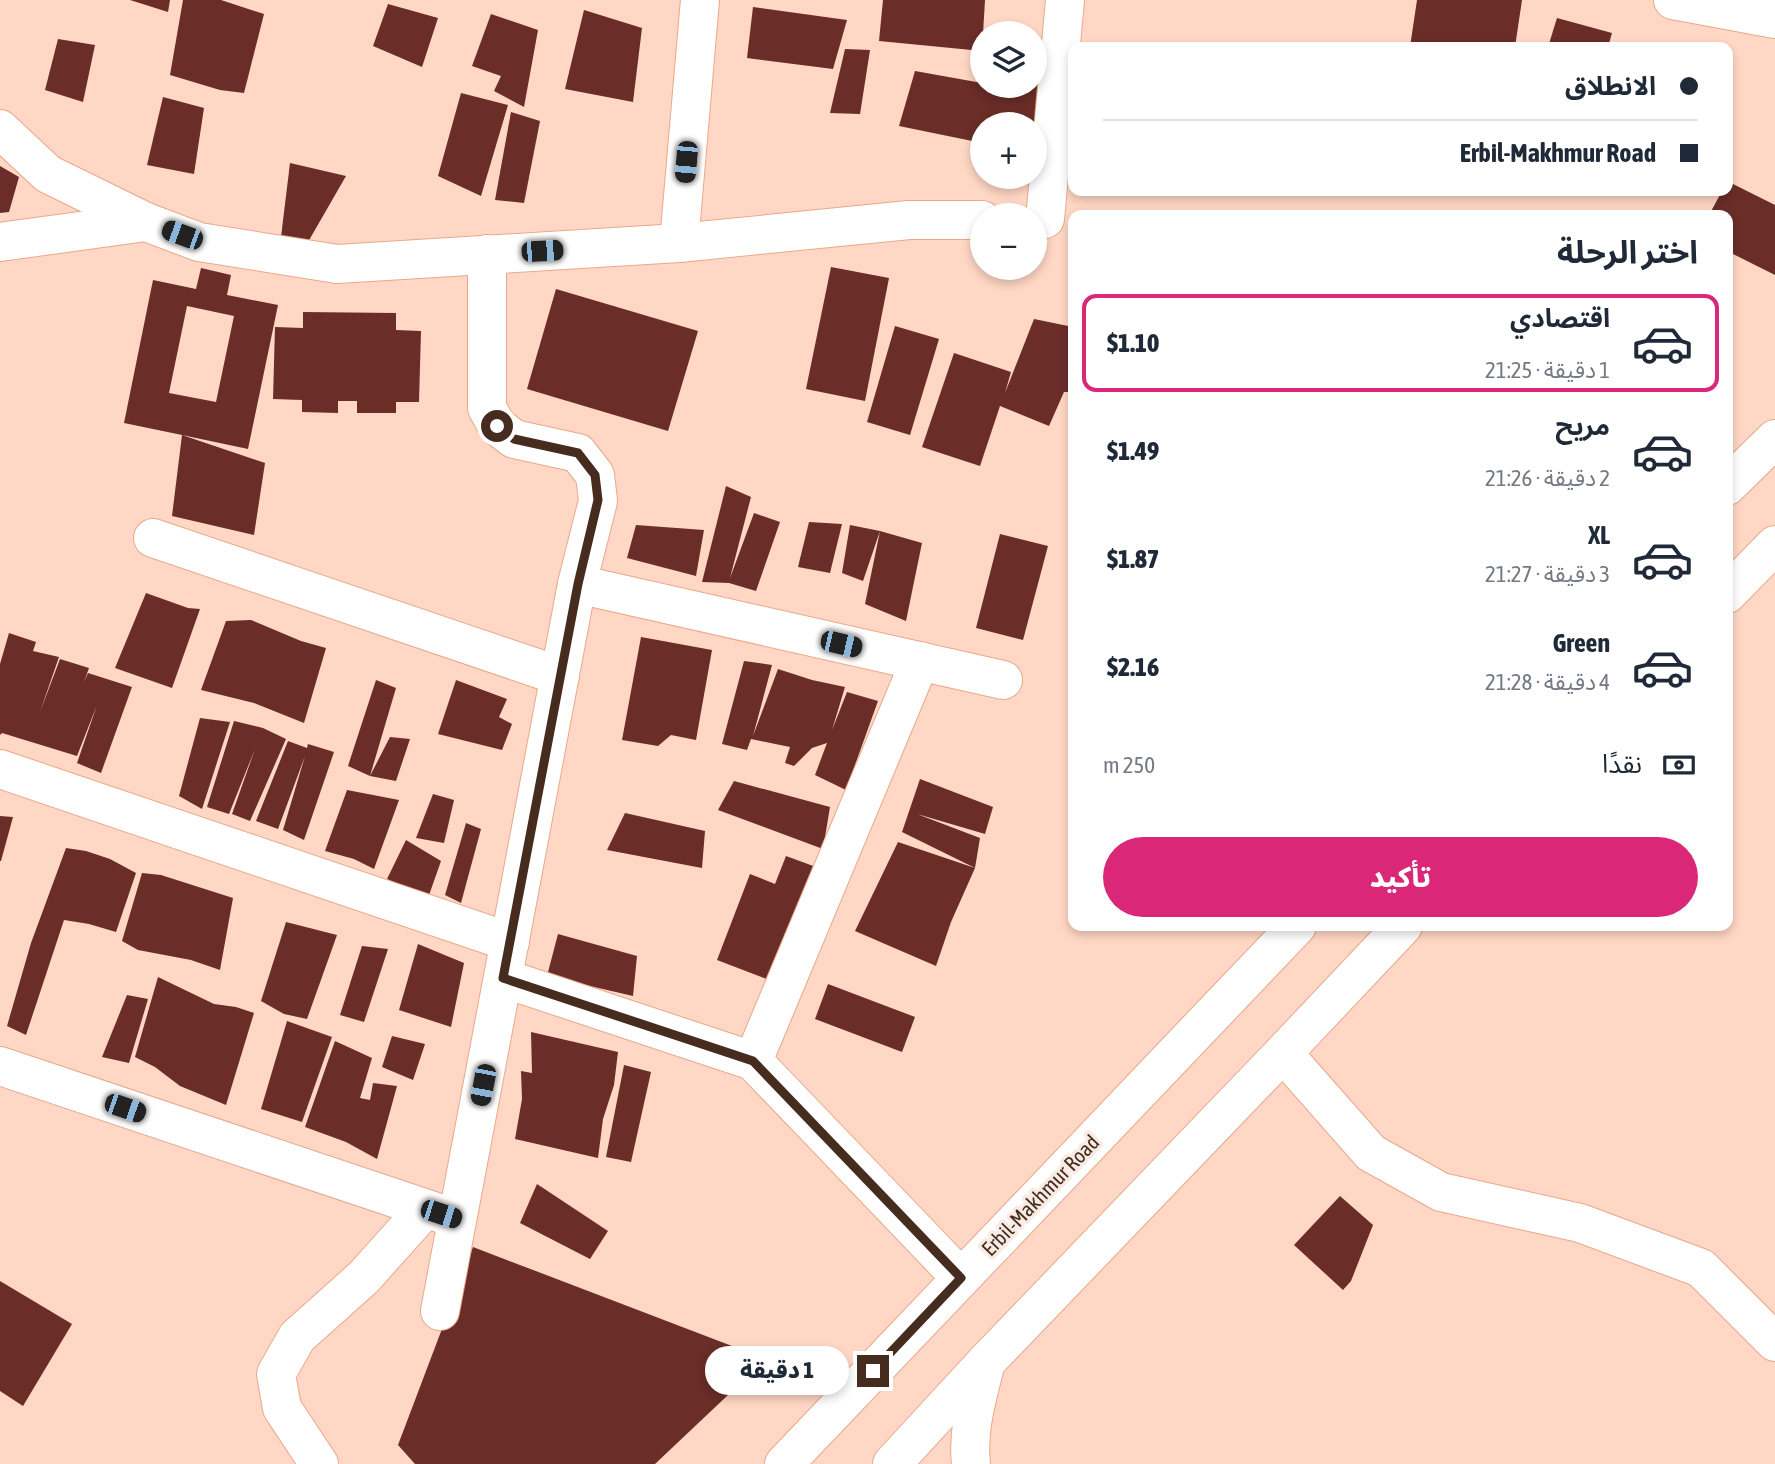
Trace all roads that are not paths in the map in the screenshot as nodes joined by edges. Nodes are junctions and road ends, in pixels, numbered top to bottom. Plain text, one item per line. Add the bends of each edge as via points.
1 (701, 0) edge
2 (1065, 0) edge
3 (1673, 0) edge
4 (1775, 19) edge
5 (0, 129) edge
6 (970, 220) edge
7 (146, 222) junction
8 (1051, 223) edge
9 (0, 243) edge
10 (679, 243) junction
11 (487, 254) junction
12 (1775, 439) edge
13 (1733, 480) edge
14 (153, 538) dead end
15 (1775, 545) edge
16 (578, 584) junction
17 (1733, 588) edge
18 (920, 662) junction
19 (560, 676) junction
20 (1003, 680) dead end
21 (0, 768) edge
22 (1292, 931) edge
23 (1398, 931) edge
24 (506, 960) junction
25 (1283, 1054) junction
26 (753, 1061) junction
27 (0, 1066) edge
28 (441, 1214) junction
29 (961, 1278) junction
30 (440, 1311) dead end
31 (1775, 1342) edge
32 (986, 1362) junction
33 (319, 1464) edge
34 (785, 1464) edge
35 (892, 1464) edge
36 (971, 1464) edge

1 - 10 main road
2 - 8 main road
3 - 4 main road
5 - 7 main road via 48,174
6 - 10 main road via 909,220
7 - 9 main road
7 - 11 main road via 200,242 337,264
10 - 11 main road
11 - 16 main road via 487,408 497,426 514,439 578,453 595,475 598,500
12 - 13 main road
14 - 19 main road
15 - 17 main road
16 - 18 main road
16 - 19 main road
18 - 20 main road
18 - 26 main road
19 - 24 main road
21 - 24 main road
22 - 29 main road, Erbil-Makhmur Road
23 - 25 main road
24 - 26 main road
24 - 28 main road
25 - 31 main road via 1371,1153 1441,1192 1580,1223 1701,1268
25 - 32 main road
26 - 29 main road
27 - 28 main road
28 - 30 main road
28 - 33 main road via 298,1337 275,1374 282,1408
29 - 34 main road, Erbil-Makhmur Road
32 - 35 main road
32 - 36 main road via 974,1408

